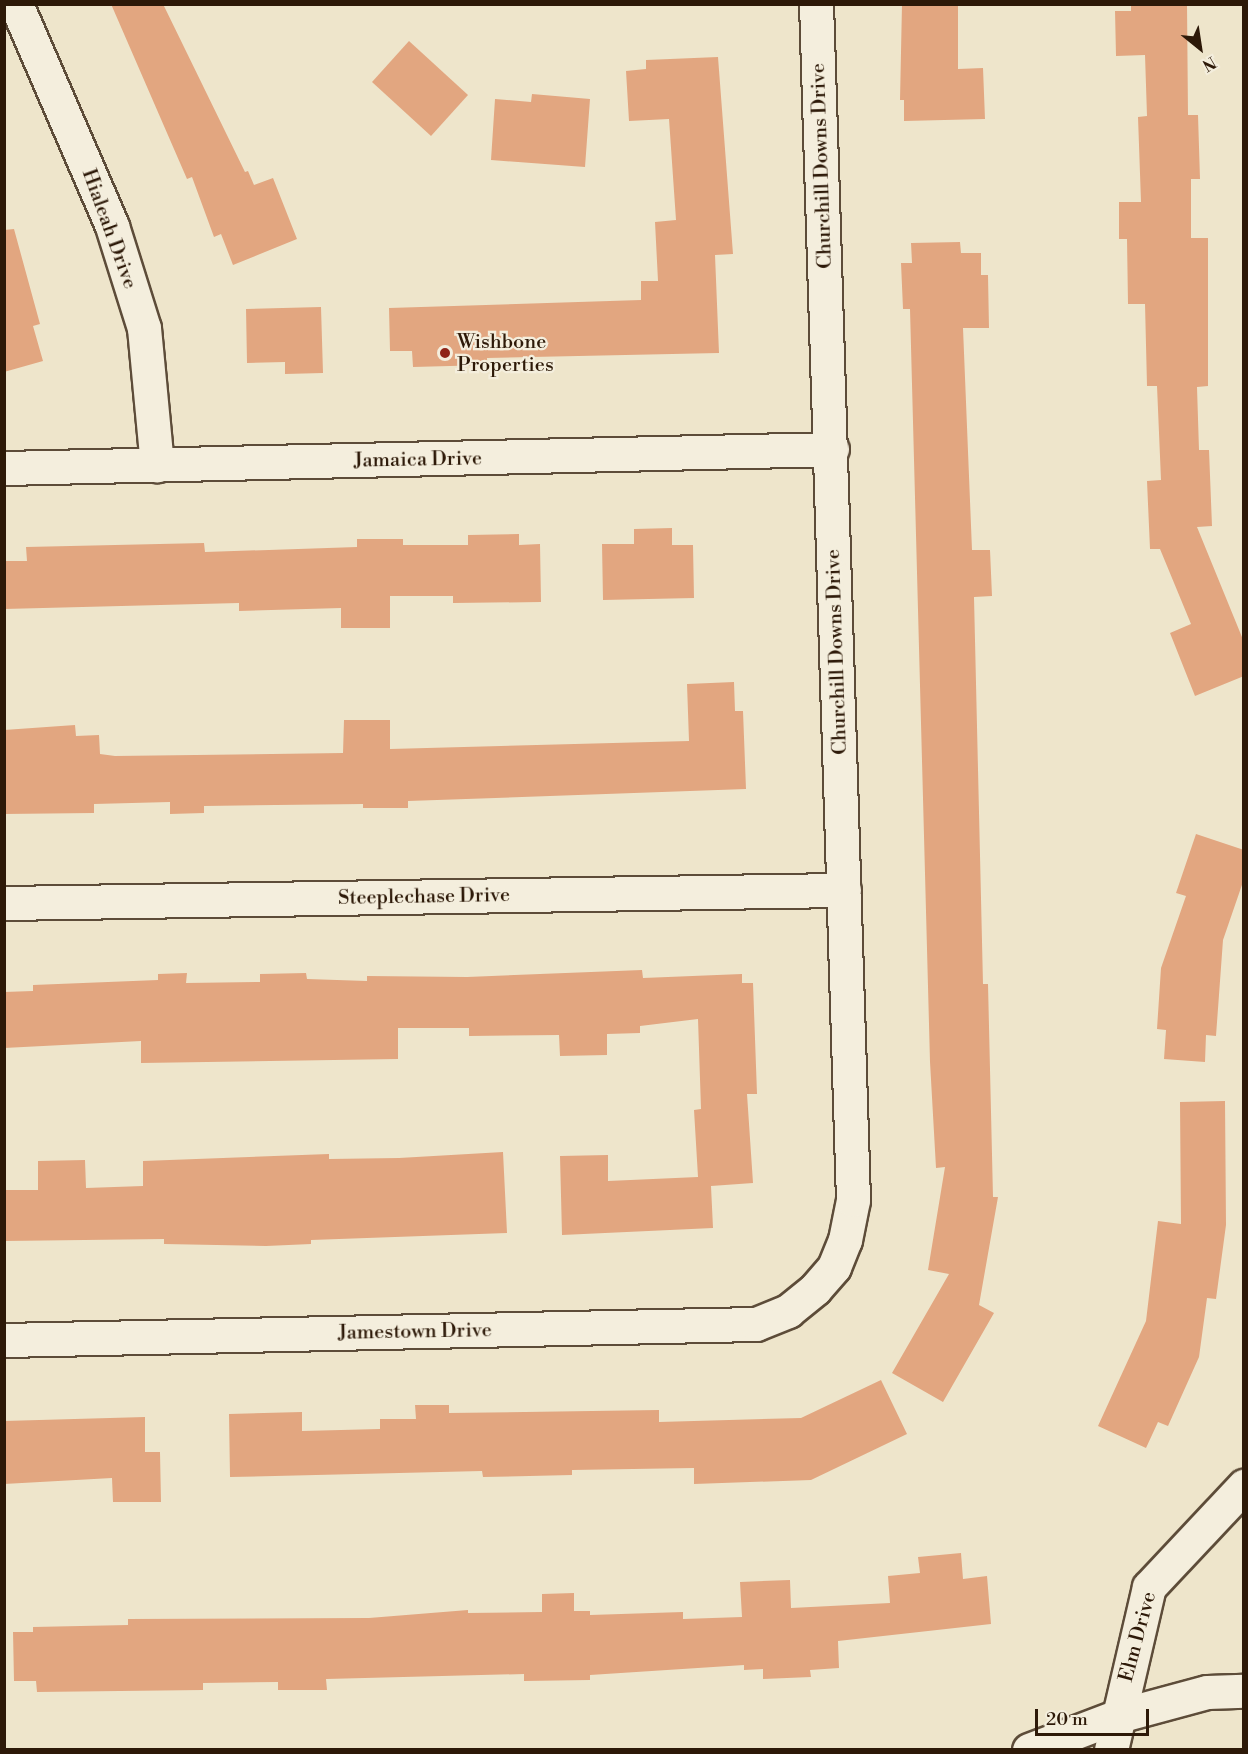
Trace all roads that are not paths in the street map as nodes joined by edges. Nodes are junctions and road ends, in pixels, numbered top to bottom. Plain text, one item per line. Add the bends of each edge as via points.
1 (16, 4) edge
2 (816, 4) edge
3 (832, 449) junction
4 (157, 465) junction
5 (4, 468) edge
6 (844, 890) junction
7 (4, 903) edge
8 (816, 1289) joint
9 (4, 1340) edge
10 (1244, 1486) edge
11 (1244, 1691) edge
12 (1118, 1716) junction
13 (1029, 1749) edge
14 (1110, 1749) edge

1 - 4 street, Hialeah Drive via 112,226 144,328
2 - 3 street, Churchill Downs Drive
3 - 4 street, Jamaica Drive
3 - 6 street, Churchill Downs Drive
4 - 5 street, Jamaica Drive
6 - 7 street, Steeplechase Drive
6 - 8 street, Churchill Downs Drive via 853,1200 834,1267
8 - 9 street, Jamestown Drive via 788,1311 756,1324
10 - 12 street, Elm Drive via 1149,1587
11 - 12 street via 1208,1692
12 - 13 street
12 - 14 street, Elm Drive

